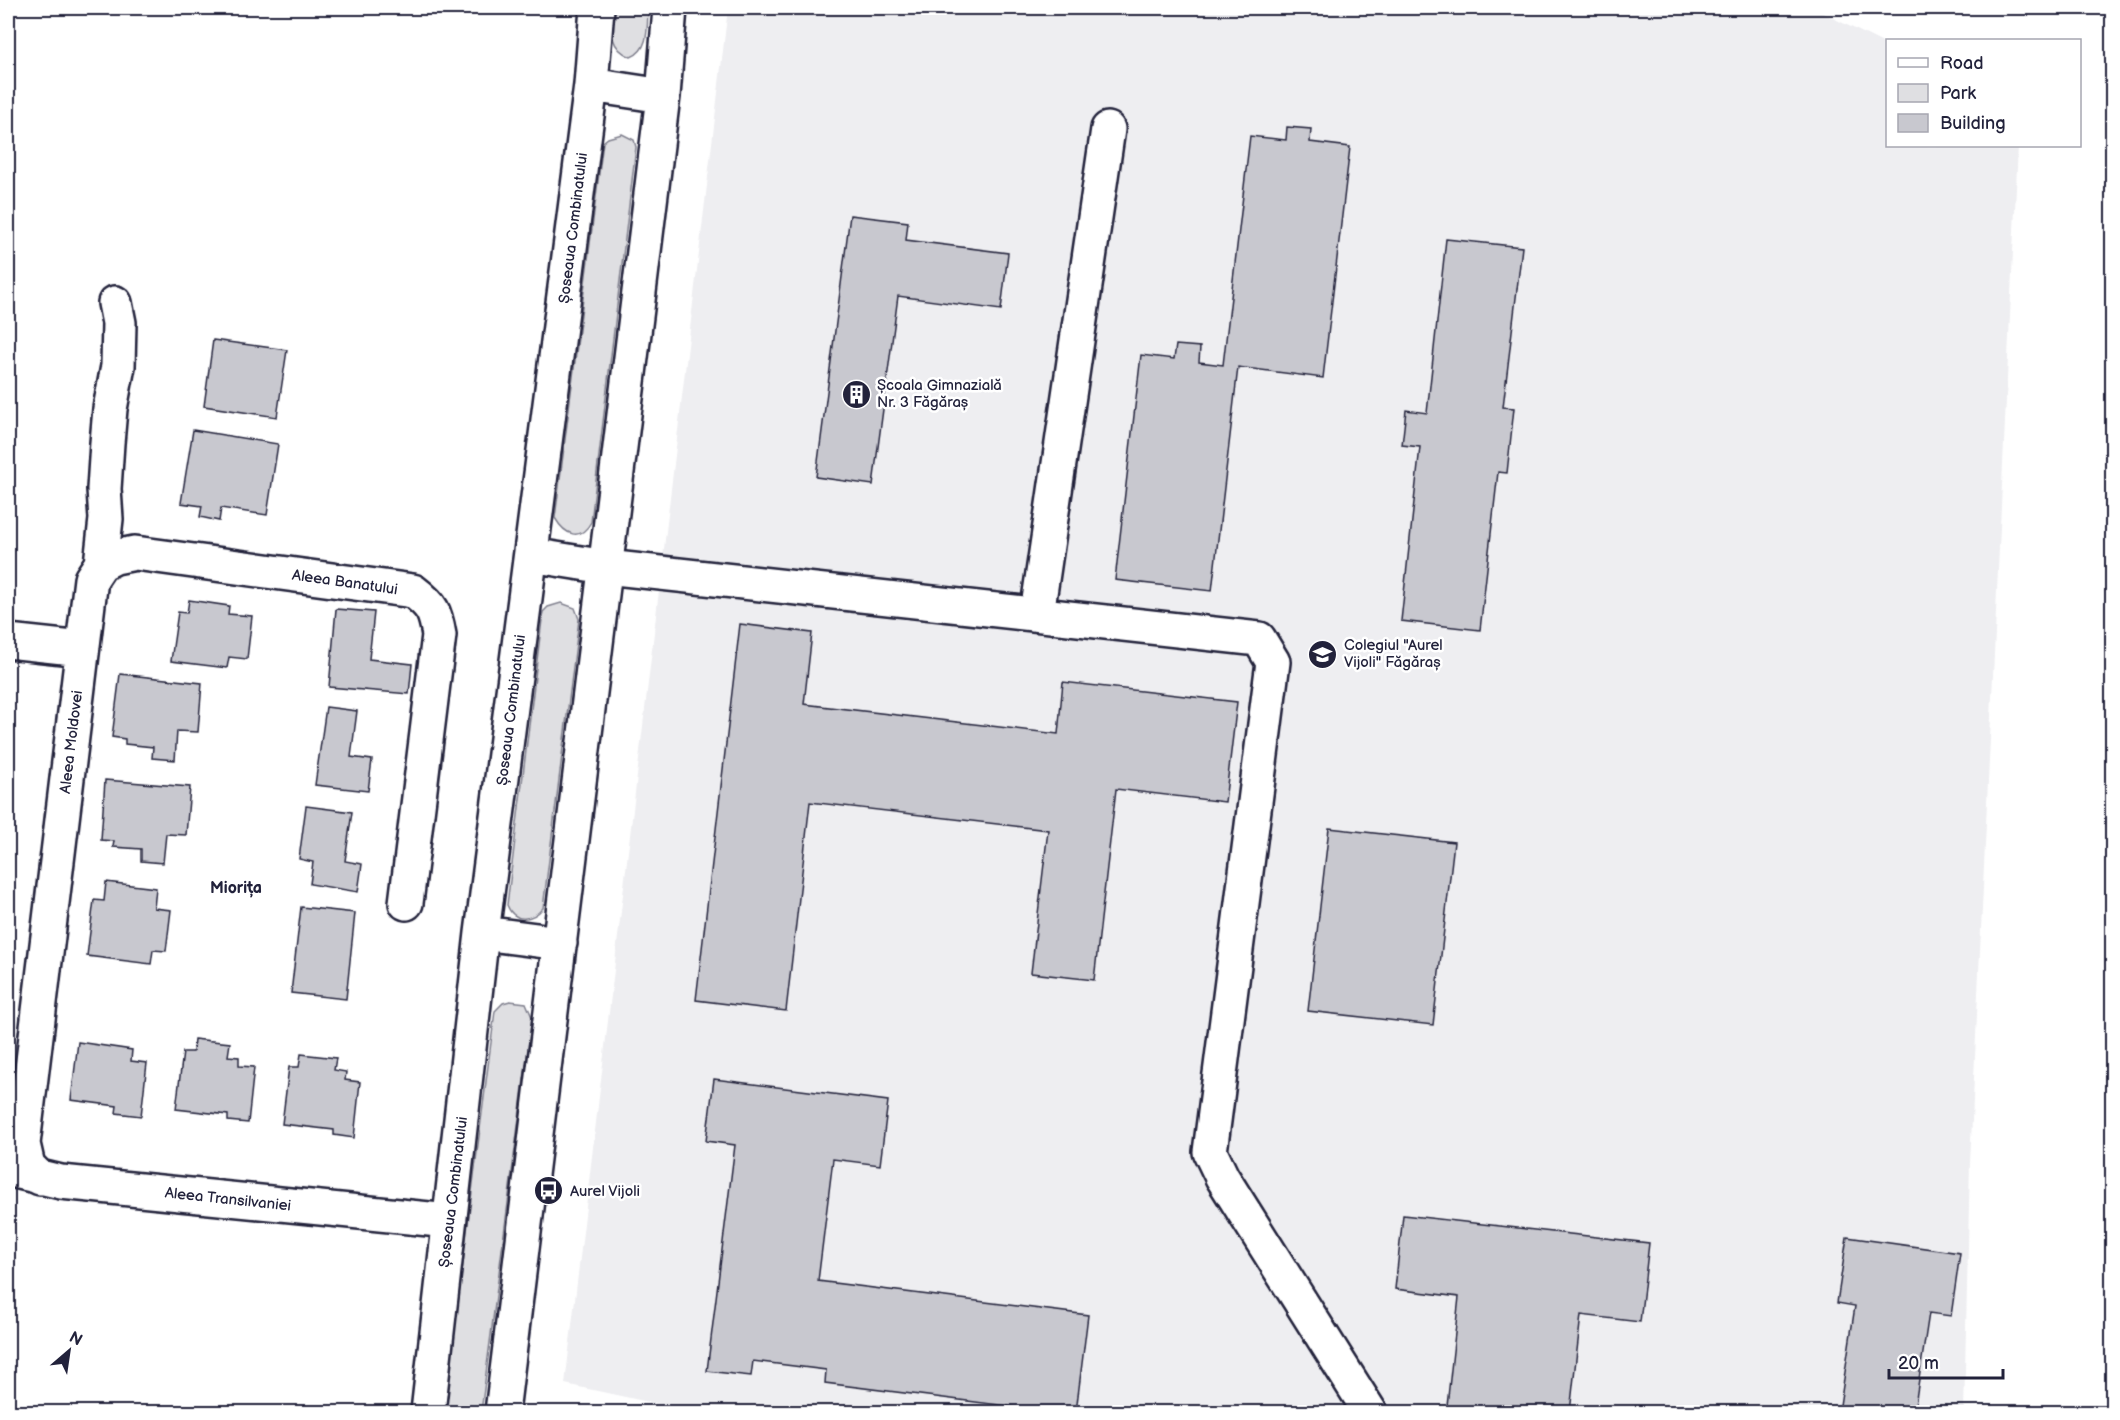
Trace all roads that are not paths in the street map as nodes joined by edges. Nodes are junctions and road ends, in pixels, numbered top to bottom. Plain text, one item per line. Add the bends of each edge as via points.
1 (597, 8) edge
2 (670, 8) edge
3 (591, 85) junction
4 (663, 96) junction
5 (1108, 129) dead end
6 (115, 303) dead end
7 (531, 555) junction
8 (101, 564) junction
9 (606, 567) junction
10 (1037, 614) junction
11 (8, 640) edge
12 (82, 649) junction
13 (406, 903) dead end
14 (482, 933) junction
15 (560, 942) junction
16 (8, 1169) edge
17 (40, 1178) junction
18 (449, 1221) junction
19 (428, 1413) edge
20 (502, 1413) edge
21 (1370, 1413) edge

1 - 3 main road, Șoseaua Combinatului
2 - 4 main road
3 - 4 main road
3 - 7 main road, Șoseaua Combinatului
4 - 9 main road
5 - 10 main road
6 - 8 main road, Aleea Moldovei via 118,366 107,443
7 - 9 main road
7 - 14 main road, Șoseaua Combinatului
8 - 12 main road, Aleea Moldovei via 91,579
8 - 13 main road, Aleea Banatului via 115,556 135,553 413,591 426,601 435,612 439,635
9 - 10 main road
9 - 15 main road
10 - 21 main road via 1259,639 1273,662 1210,1152
11 - 12 main road
12 - 17 main road, Aleea Moldovei via 23,1144 28,1166
14 - 15 main road
14 - 18 main road, Șoseaua Combinatului
15 - 20 main road
16 - 17 main road, Aleea Transilvaniei
17 - 18 main road, Aleea Transilvaniei
18 - 19 main road, Șoseaua Combinatului

